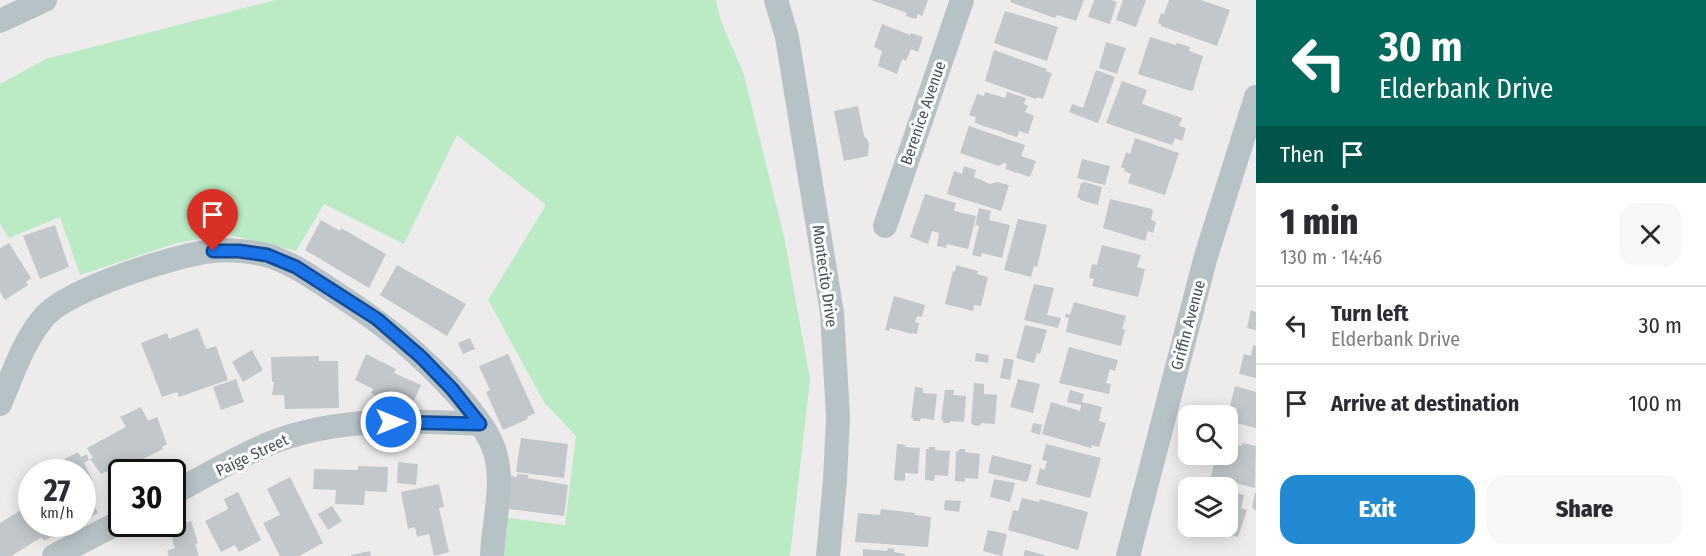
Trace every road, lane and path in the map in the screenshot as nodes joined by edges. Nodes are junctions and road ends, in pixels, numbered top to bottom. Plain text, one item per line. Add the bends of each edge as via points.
1 (45, 0) edge
2 (776, 0) edge
3 (962, 0) edge
4 (0, 21) edge
5 (1256, 97) edge
6 (885, 226) dead end
7 (0, 404) edge
8 (480, 424) junction
9 (186, 487) edge
10 (108, 528) edge
11 (54, 556) edge
12 (492, 556) edge
13 (828, 556) edge
14 (1128, 556) edge

1 - 4 street
2 - 13 street, Montecito Drive via 789,47 832,313 838,416
3 - 6 street, Berenice Avenue
5 - 14 street, Griffin Avenue via 1206,256
7 - 8 street via 31,334 46,314 65,300 182,257 239,251 267,255 296,267 377,319 421,357
8 - 9 street, Paige Street via 391,422 306,431 270,443
8 - 12 street via 498,467
10 - 11 street

